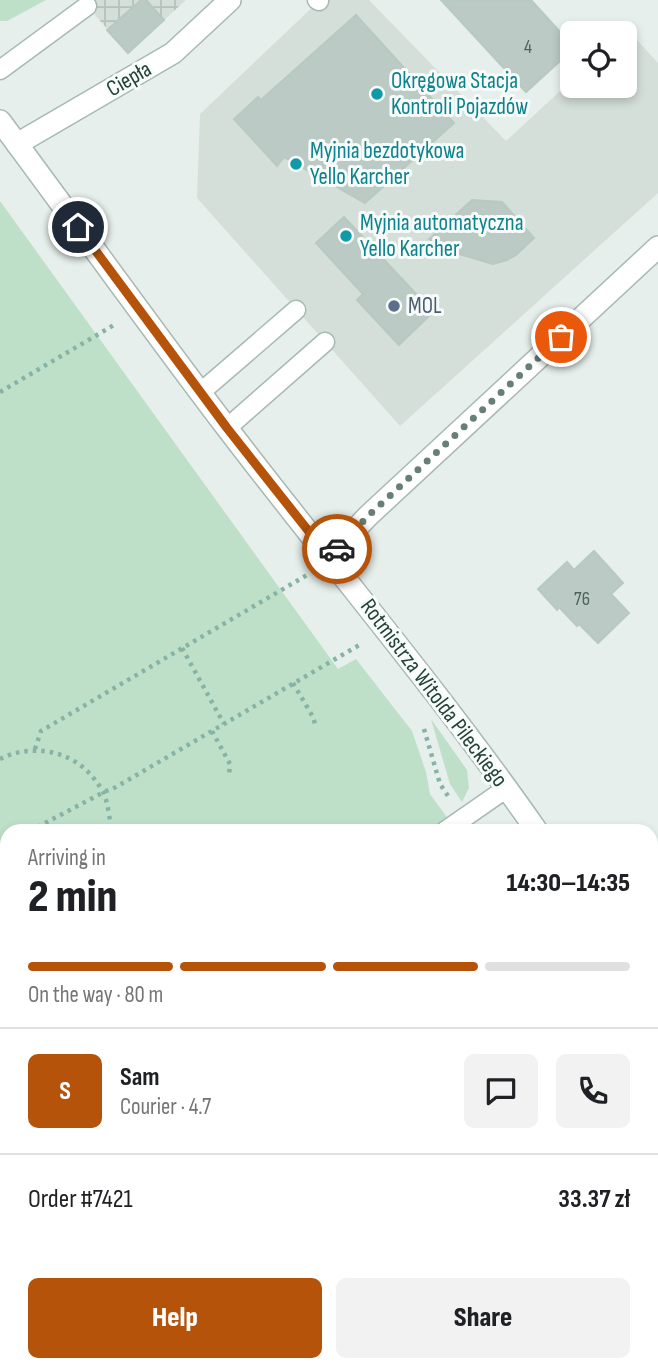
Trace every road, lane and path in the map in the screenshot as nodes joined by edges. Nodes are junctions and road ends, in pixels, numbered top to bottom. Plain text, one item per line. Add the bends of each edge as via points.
1 (230, 0) edge
2 (87, 6) dead end
3 (0, 70) edge
4 (0, 121) edge
5 (17, 144) junction
6 (658, 247) edge
7 (296, 310) dead end
8 (118, 323) dead end
9 (325, 342) dead end
10 (0, 392) edge
11 (201, 392) junction
12 (227, 428) junction
13 (329, 557) junction
14 (309, 574) dead end
15 (362, 643) dead end
16 (182, 648) junction
17 (292, 683) junction
18 (224, 724) junction
19 (316, 727) dead end
20 (423, 727) dead end
21 (212, 731) junction
22 (35, 749) junction
23 (1, 757) edge
24 (229, 776) dead end
25 (507, 788) junction
26 (104, 792) junction
27 (463, 820) junction
28 (43, 824) edge
29 (111, 824) edge
30 (456, 824) edge
31 (532, 824) edge

1 - 5 street, Ciepła via 173,53
2 - 3 lane
4 - 5 street, Rotmistrza Witolda Pileckiego
5 - 11 street, Rotmistrza Witolda Pileckiego
6 - 13 street
7 - 11 lane
8 - 10 path
9 - 12 lane
11 - 12 street, Rotmistrza Witolda Pileckiego
12 - 13 street, Rotmistrza Witolda Pileckiego
13 - 25 street, Rotmistrza Witolda Pileckiego
14 - 16 path
15 - 17 path
16 - 18 path
16 - 22 path via 41,731
17 - 18 path
17 - 19 path
18 - 21 path
20 - 27 path via 440,784
21 - 24 path via 230,764
21 - 26 path
22 - 23 path
22 - 26 path via 64,755 89,772
25 - 27 lane
25 - 31 street, Rotmistrza Witolda Pileckiego
26 - 28 path
26 - 29 path
27 - 30 lane

